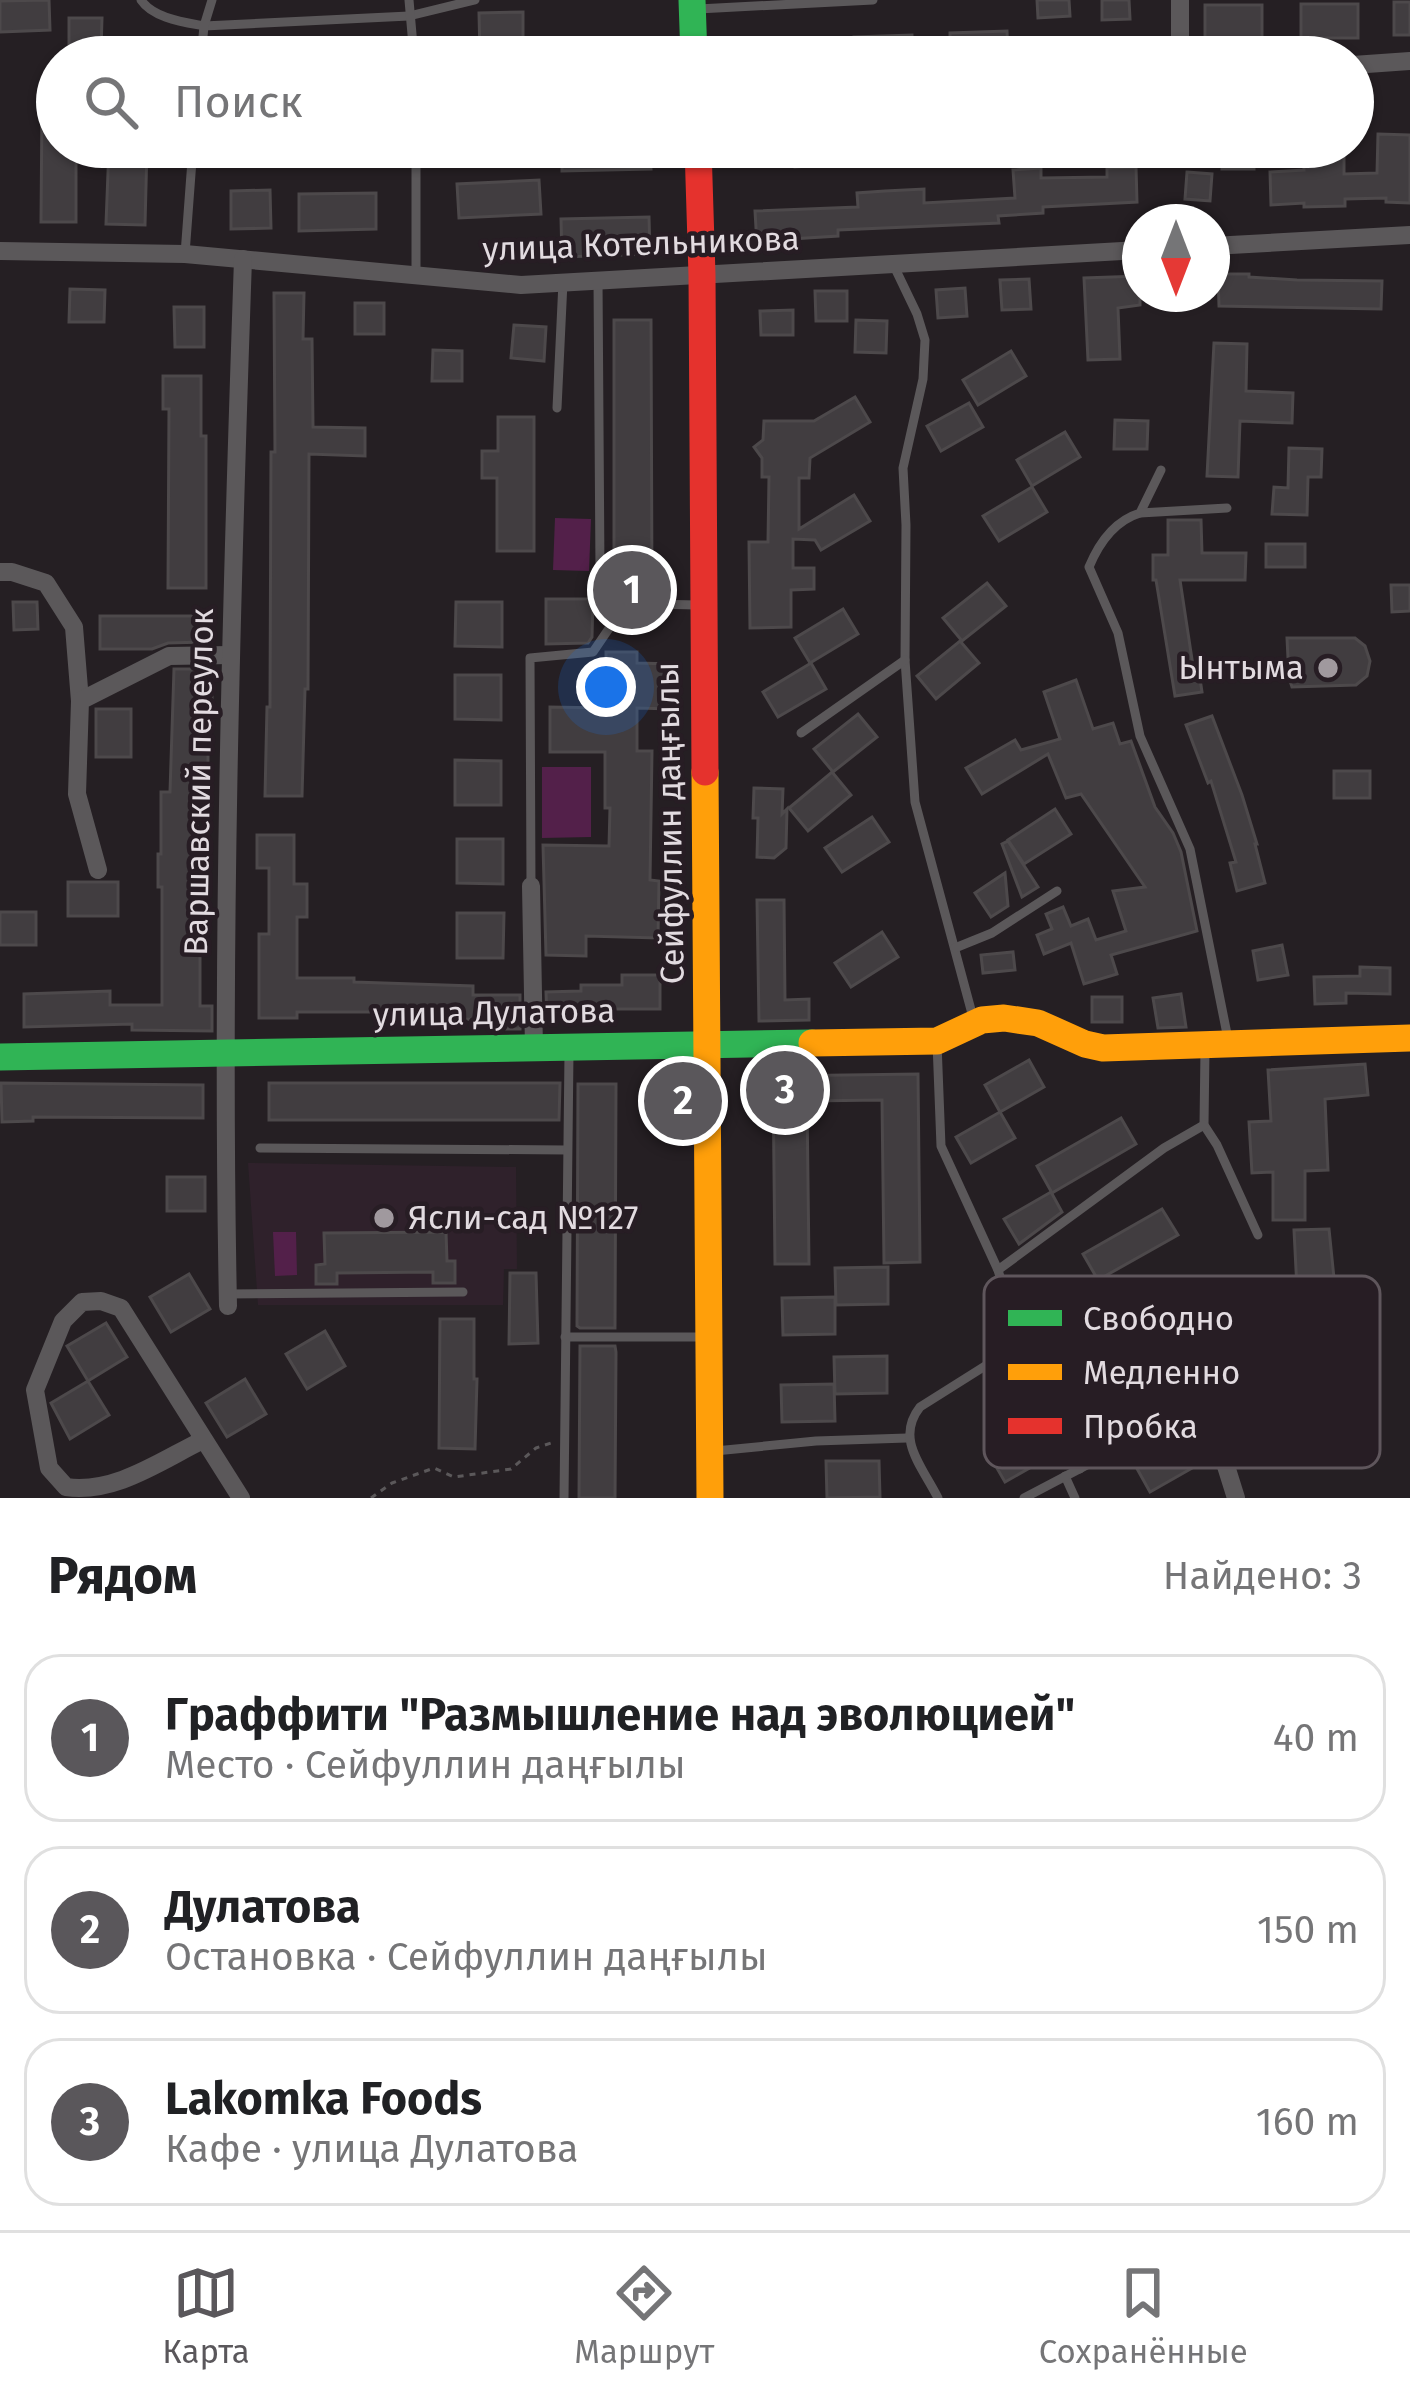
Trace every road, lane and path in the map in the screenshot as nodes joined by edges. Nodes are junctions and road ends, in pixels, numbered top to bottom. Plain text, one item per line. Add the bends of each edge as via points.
1 (141, 0) edge
2 (212, 0) edge
3 (409, 0) edge
4 (475, 0) edge
5 (873, 0) edge
6 (1180, 0) edge
7 (692, 4) edge
8 (409, 16) junction
9 (204, 26) junction
10 (203, 36) edge
11 (411, 36) edge
12 (693, 36) edge
13 (1180, 36) edge
14 (1410, 61) edge
15 (1374, 63) edge
16 (191, 168) edge
17 (416, 168) edge
18 (699, 168) edge
19 (1410, 236) edge
20 (1230, 245) edge
21 (0, 251) edge
22 (1122, 251) edge
23 (185, 254) junction
24 (243, 259) junction
25 (892, 264) junction
26 (702, 275) junction
27 (416, 276) junction
28 (598, 280) junction
29 (563, 282) junction
30 (557, 408) dead end
31 (1162, 470) dead end
32 (1227, 508) dead end
33 (1140, 513) junction
34 (0, 572) edge
35 (703, 605) junction
36 (610, 627) dead end
37 (230, 656) junction
38 (905, 660) junction
39 (80, 700) junction
40 (801, 733) dead end
41 (98, 870) dead end
42 (531, 886) joint
43 (1057, 891) dead end
44 (955, 948) junction
45 (974, 1022) junction
46 (1410, 1038) edge
47 (937, 1041) junction
48 (1217, 1044) junction
49 (710, 1046) junction
50 (534, 1048) junction
51 (569, 1048) junction
52 (224, 1053) junction
53 (0, 1057) edge
54 (1204, 1125) junction
55 (260, 1148) dead end
56 (568, 1150) junction
57 (1258, 1235) dead end
58 (998, 1270) junction
59 (1000, 1276) edge
60 (463, 1292) dead end
61 (228, 1300) joint
62 (566, 1337) junction
63 (708, 1337) junction
64 (984, 1367) edge
65 (564, 1438) junction
66 (907, 1438) junction
67 (203, 1440) junction
68 (709, 1451) junction
69 (1227, 1468) edge
70 (1080, 1469) edge
71 (1065, 1476) junction
72 (241, 1498) edge
73 (371, 1498) edge
74 (564, 1498) edge
75 (710, 1498) edge
76 (938, 1498) edge
77 (1024, 1498) edge
78 (1075, 1498) edge
79 (1236, 1498) edge

1 - 9 lane via 158,14
2 - 9 lane
3 - 8 lane
4 - 8 lane
5 - 7 lane
6 - 13 street
7 - 12 main road
8 - 9 lane
8 - 11 lane
9 - 10 lane
14 - 15 street
16 - 23 lane
17 - 27 lane
18 - 26 main road, Сейфуллин даңғылы
19 - 20 street
21 - 23 street, улица Котельникова
22 - 25 street, улица Котельникова
23 - 24 street, улица Котельникова
24 - 27 street, улица Котельникова
24 - 37 street, Варшавский переулок
25 - 26 street, улица Котельникова
25 - 38 lane via 925,340 903,468
26 - 28 street, улица Котельникова
26 - 35 main road, Сейфуллин даңғылы
27 - 29 street, улица Котельникова
28 - 29 street, улица Котельникова
28 - 35 lane via 606,603
29 - 30 lane
31 - 33 lane
32 - 33 lane
33 - 48 lane via 1099,544 1089,567 1118,633 1140,736 1190,849
34 - 39 street via 46,583 74,627
35 - 49 main road, Сейфуллин даңғылы
36 - 42 lane via 593,652 530,658
37 - 39 street via 169,656
37 - 52 street, Варшавский переулок
38 - 40 lane
38 - 44 lane via 915,802
39 - 41 street via 77,794
42 - 50 street
43 - 44 lane
44 - 45 lane
45 - 47 main road, улица Дулатова
45 - 48 main road, улица Дулатова via 1031,1019 1103,1048
46 - 48 main road, улица Дулатова
47 - 49 main road, улица Дулатова
47 - 58 lane via 941,1146
48 - 54 lane
49 - 51 main road, улица Дулатова
49 - 63 main road, Сейфуллин даңғылы
50 - 51 main road, улица Дулатова
50 - 52 main road, улица Дулатова
51 - 56 lane
52 - 53 main road, улица Дулатова
52 - 61 street, Варшавский переулок
54 - 57 lane
54 - 58 lane
55 - 56 lane
56 - 62 lane
58 - 59 lane
60 - 61 lane
62 - 63 lane
62 - 65 lane
63 - 68 main road, Сейфуллин даңғылы
64 - 66 lane via 920,1407
65 - 73 path via 511,1469 454,1477 434,1468
65 - 74 lane
66 - 68 lane
66 - 76 lane
67 - 67 street via 121,1308 82,1302 63,1321 35,1390 49,1468 66,1487 110,1485
67 - 72 street
68 - 75 main road, Сейфуллин даңғылы
69 - 79 street
70 - 71 lane
71 - 77 lane
71 - 78 lane

